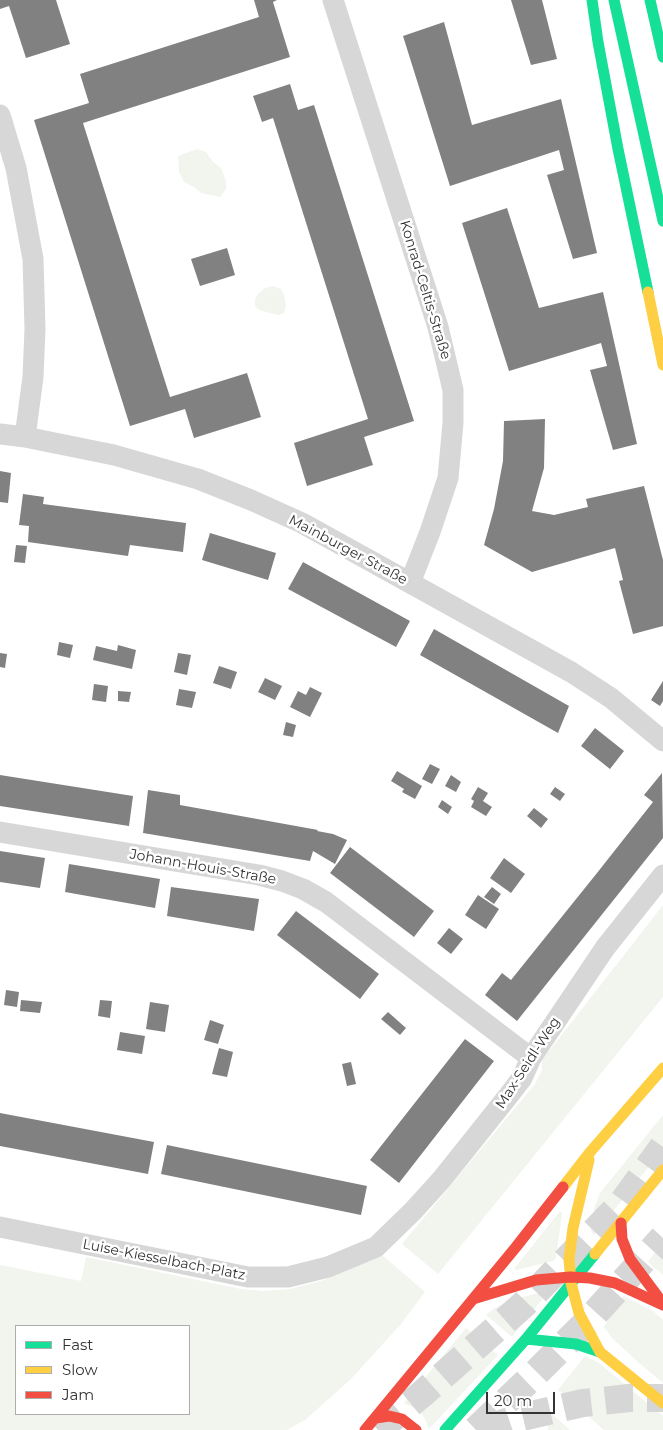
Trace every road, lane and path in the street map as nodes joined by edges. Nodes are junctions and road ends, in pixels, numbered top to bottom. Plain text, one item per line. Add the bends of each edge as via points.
1 (333, 0) edge
2 (592, 0) edge
3 (614, 0) edge
4 (650, 1) edge
5 (663, 27) edge
6 (663, 57) edge
7 (0, 116) edge
8 (663, 221) edge
9 (663, 365) edge
10 (0, 434) edge
11 (25, 437) junction
12 (410, 583) junction
13 (663, 741) edge
14 (0, 832) edge
15 (663, 875) edge
16 (531, 1058) junction
17 (663, 1068) edge
18 (591, 1151) junction
19 (663, 1170) edge
20 (621, 1223) junction
21 (0, 1227) edge
22 (328, 1267) joint
23 (573, 1279) junction
24 (473, 1299) junction
25 (663, 1304) edge
26 (526, 1339) junction
27 (600, 1352) junction
28 (663, 1403) edge
29 (376, 1418) junction
30 (365, 1430) edge
31 (416, 1430) edge
32 (445, 1430) edge

1 - 12 street, Konrad-Celtis-Straße via 438,327 454,390 448,478
2 - 9 main road via 618,149
3 - 8 main road
4 - 5 main road
4 - 6 main road
7 - 11 street via 16,168 33,259 33,377
10 - 11 street, Mainburger Straße
11 - 12 street, Mainburger Straße via 114,455 198,479 302,523
12 - 13 street, Mainburger Straße via 571,672 611,698
14 - 16 street, Johann-Houis-Straße via 259,875 303,889 326,902
15 - 16 street, Max-Seidl-Weg via 605,948
16 - 22 street, Max-Seidl-Weg via 509,1095 442,1180 413,1211 376,1247
17 - 18 main road
18 - 23 main road via 573,1228 569,1259
18 - 24 main road
19 - 20 main road
20 - 23 main road
20 - 25 main road via 622,1239 628,1254
21 - 22 street, Luise-Kiesselbach-Platz via 248,1277 288,1277
23 - 24 main road via 536,1280
23 - 25 main road via 615,1283
23 - 26 main road
23 - 27 main road via 579,1313
24 - 29 main road
26 - 27 main road via 576,1344
26 - 32 main road
27 - 28 main road
29 - 30 main road
29 - 31 main road via 402,1418

